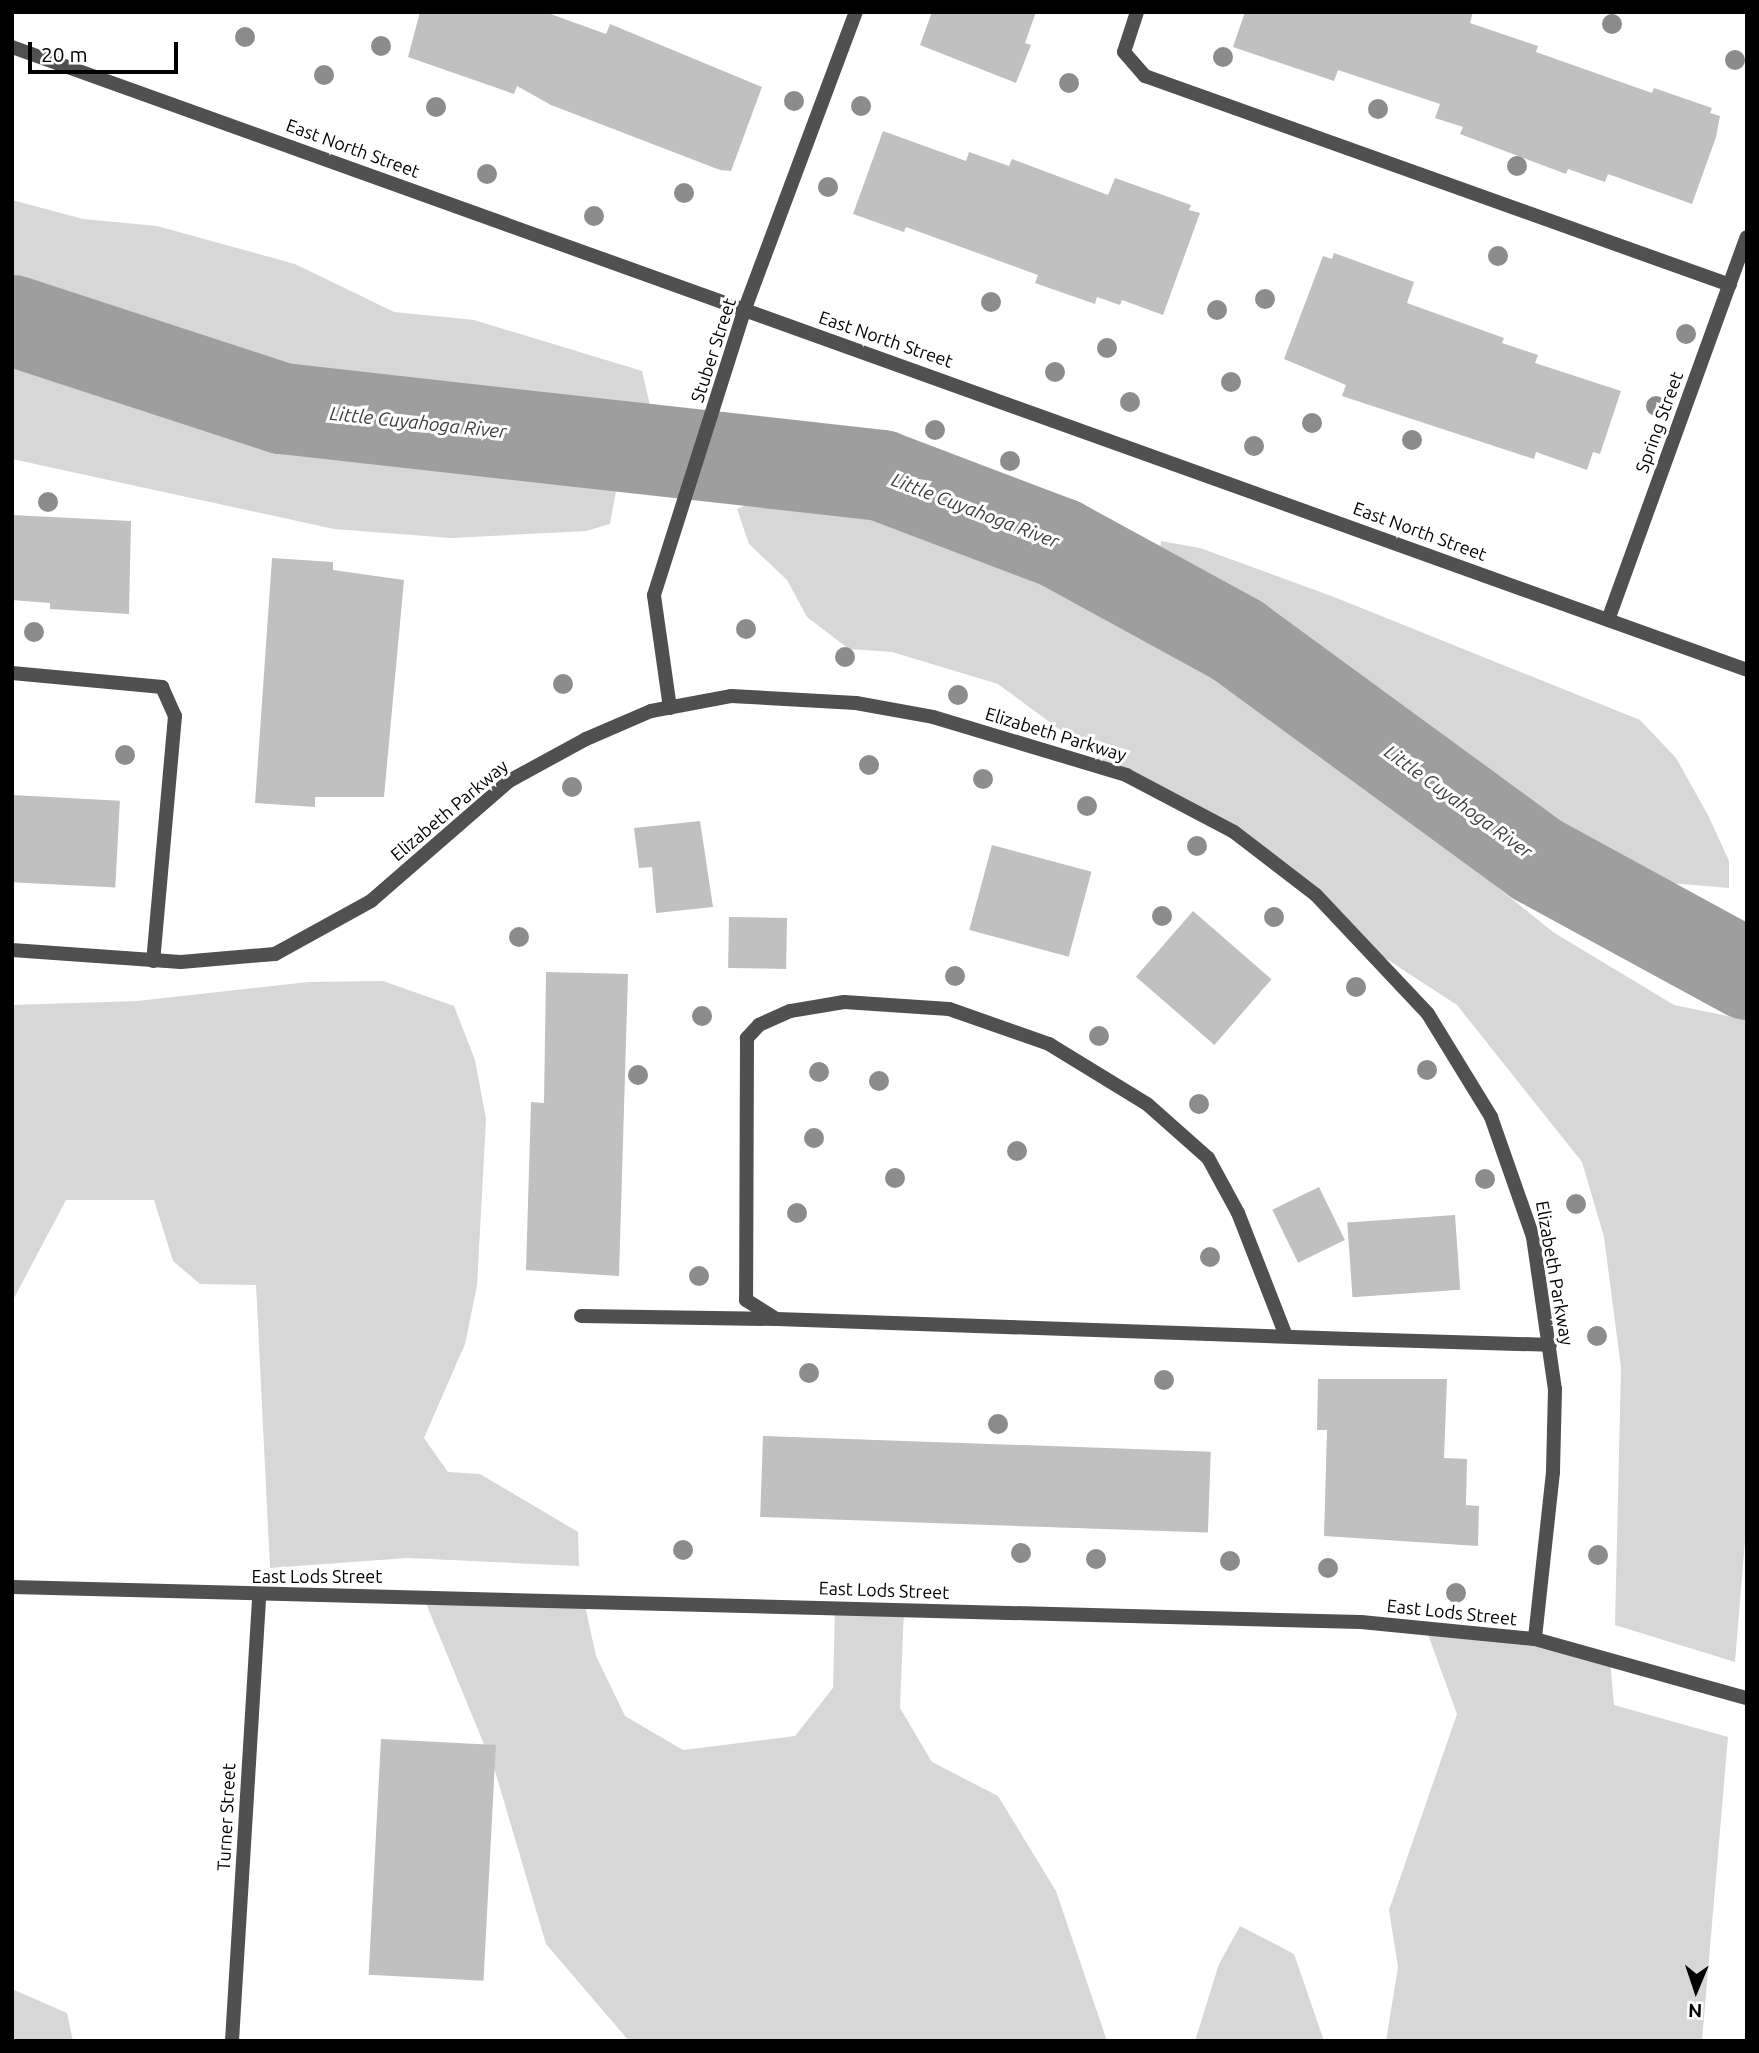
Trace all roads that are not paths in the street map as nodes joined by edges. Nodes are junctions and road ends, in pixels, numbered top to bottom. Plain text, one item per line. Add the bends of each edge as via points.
1 (856, 12) edge
2 (1138, 12) edge
3 (12, 47) edge
4 (1747, 237) edge
5 (1730, 285) junction
6 (744, 312) junction
7 (1608, 620) junction
8 (1747, 670) edge
9 (12, 673) edge
10 (670, 708) junction
11 (12, 950) edge
12 (153, 961) junction
13 (581, 1316) dead end
14 (777, 1320) junction
15 (1286, 1336) junction
16 (1550, 1345) junction
17 (12, 1587) edge
18 (259, 1596) junction
19 (1535, 1639) junction
20 (1747, 1698) edge
21 (232, 2041) edge

1 - 6 street, Stuber Street
2 - 5 street via 1124,52 1145,76
3 - 6 street, East North Street
4 - 5 street, Spring Street
5 - 7 street, Spring Street
6 - 7 street, East North Street
6 - 10 street, Stuber Street via 654,595
7 - 8 street, East North Street
9 - 12 street via 162,687 175,716
10 - 12 street, Elizabeth Parkway via 586,738 509,781 371,901 275,954
10 - 16 street, Elizabeth Parkway via 731,696 856,704 933,717 1126,775 1234,832 1316,895 1391,970 1465,1069 1522,1197
11 - 12 street, Elizabeth Parkway
13 - 14 street
14 - 15 street
14 - 15 street via 746,1300 747,1038 759,1025 790,1011 845,1002 949,1009 1049,1044 1147,1104 1208,1158 1238,1213
15 - 16 street
16 - 19 street, Elizabeth Parkway via 1553,1472
17 - 18 street, East Lods Street
18 - 19 street, East Lods Street via 1361,1622
18 - 21 street, Turner Street
19 - 20 street, East Lods Street

